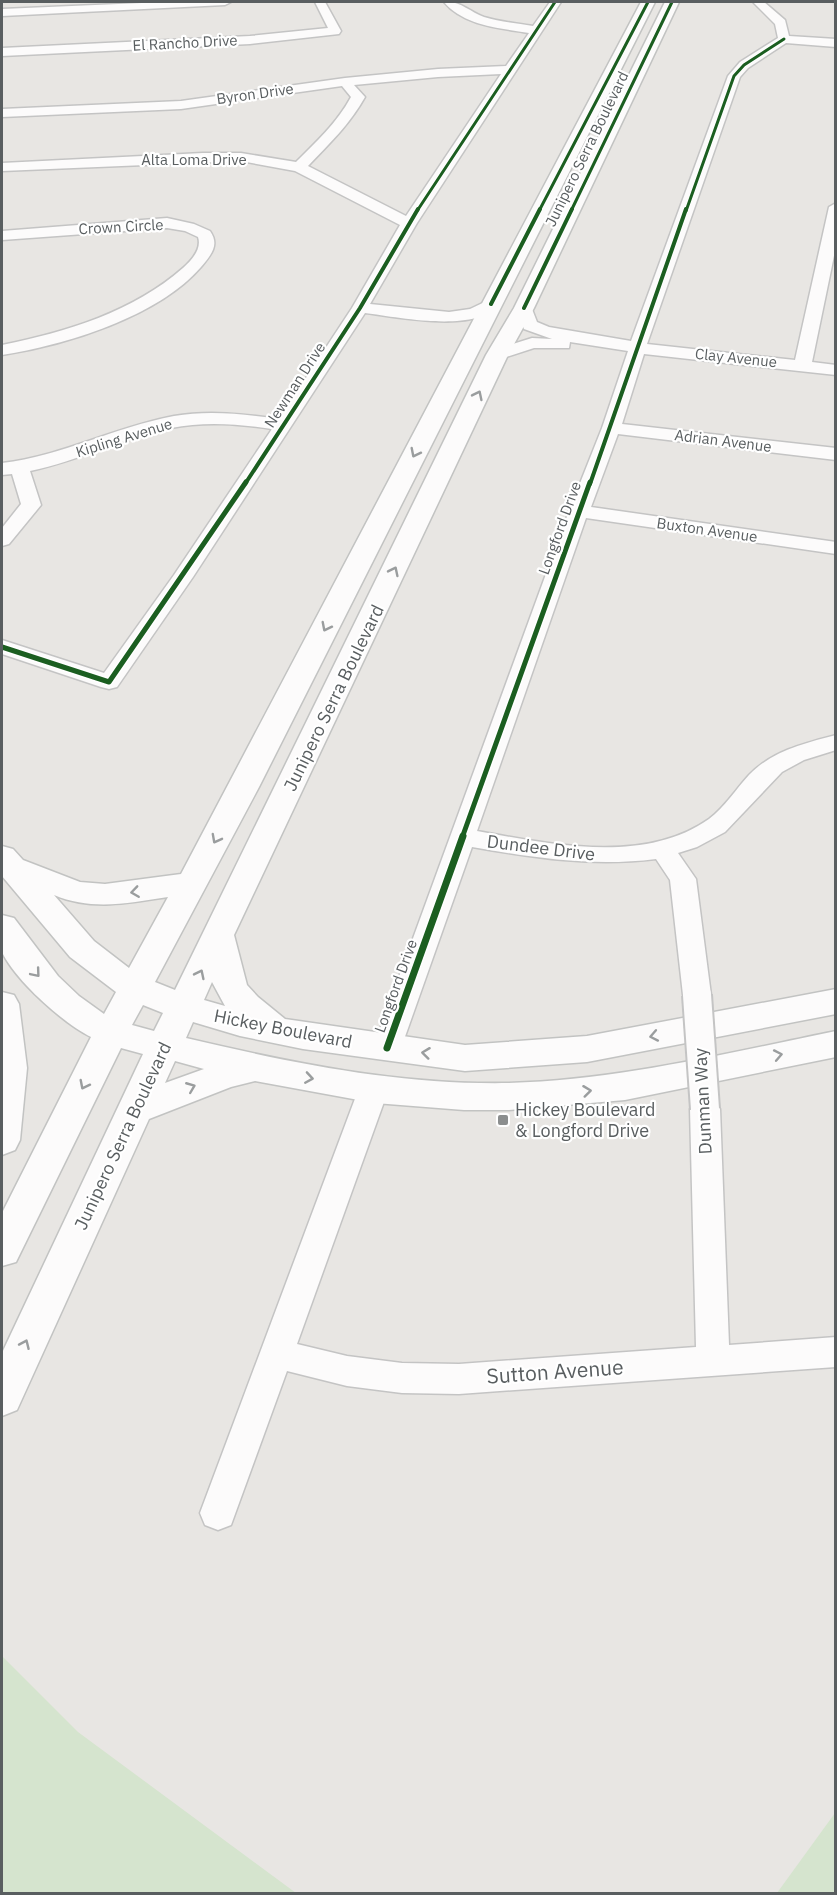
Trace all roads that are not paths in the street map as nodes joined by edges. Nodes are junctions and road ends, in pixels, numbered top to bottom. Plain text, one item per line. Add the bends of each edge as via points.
1 (225, 2) edge
2 (321, 2) edge
3 (450, 2) edge
4 (555, 2) edge
5 (648, 2) edge
6 (672, 2) edge
7 (758, 2) edge
8 (2, 13) edge
9 (535, 30) junction
10 (784, 39) junction
11 (836, 43) edge
12 (2, 52) edge
13 (509, 70) junction
14 (345, 82) junction
15 (2, 113) edge
16 (2, 166) edge
17 (299, 167) junction
18 (836, 207) edge
19 (409, 223) junction
20 (2, 235) edge
21 (491, 304) junction
22 (524, 308) junction
23 (357, 312) junction
24 (471, 341) junction
25 (637, 348) junction
26 (2, 350) edge
27 (802, 366) junction
28 (836, 370) edge
29 (284, 425) junction
30 (611, 428) junction
31 (836, 454) edge
32 (11, 468) edge
33 (579, 511) junction
34 (2, 540) edge
35 (836, 548) edge
36 (2, 647) edge
37 (836, 742) edge
38 (462, 837) junction
39 (662, 849) junction
40 (7, 861) edge
41 (193, 884) junction
42 (2, 926) edge
43 (218, 936) junction
44 (135, 988) junction
45 (836, 1001) edge
46 (2, 1004) edge
47 (184, 1007) junction
48 (280, 1031) junction
49 (111, 1033) junction
50 (836, 1044) edge
51 (165, 1045) junction
52 (387, 1048) junction
53 (259, 1068) junction
54 (374, 1088) junction
55 (136, 1109) junction
56 (2, 1140) edge
57 (2, 1250) edge
58 (836, 1353) edge
59 (277, 1354) junction
60 (713, 1361) junction
61 (2, 1397) edge
62 (218, 1513) dead end

1 - 8 street
2 - 12 street, El Rancho Drive via 335,31 250,40
3 - 9 street via 458,11
4 - 9 street, Newman Drive
5 - 21 main road, Junipero Serra Boulevard
6 - 22 main road, Junipero Serra Boulevard
7 - 10 street via 781,23
9 - 13 street, Newman Drive
10 - 11 street
10 - 25 street, Longford Drive via 734,76
13 - 14 street, Byron Drive
13 - 19 street, Newman Drive
14 - 15 street, Byron Drive via 181,105
14 - 17 street via 358,97 353,108
16 - 17 street, Alta Loma Drive via 203,157
17 - 19 street, Alta Loma Drive
18 - 27 street
19 - 23 street, Newman Drive
20 - 26 street, Crown Circle via 167,223 205,234 208,242 207,249 178,280 114,318
21 - 23 street via 474,313 449,317
21 - 24 main road, Junipero Serra Boulevard
22 - 24 main road, Junipero Serra Boulevard
22 - 25 street, Clay Avenue via 530,325 540,330 621,341
23 - 24 street via 444,327
23 - 29 street, Newman Drive
24 - 25 street, Clay Avenue via 618,351
24 -> 41 main road, Junipero Serra Boulevard
43 -> 24 main road, Junipero Serra Boulevard
25 - 27 street, Clay Avenue
25 - 30 street, Longford Drive
27 - 28 street, Clay Avenue
29 - 32 street, Kipling Avenue via 200,417 157,425 74,454
29 - 36 street, Newman Drive via 109,682
30 - 31 street, Adrian Avenue
30 - 33 street, Longford Drive
32 - 34 street via 31,505
33 - 35 street, Buxton Avenue
33 - 38 street, Longford Drive
37 - 39 street, Dundee Drive via 805,750 771,768 716,826
38 - 39 street, Dundee Drive via 563,854 600,856
38 - 52 street, Longford Drive
39 - 60 street, Dunman Way, bridge via 683,879 697,995 705,1109
41 -> 40 main road via 105,895 76,892
40 - 44 main road, Hickey Boulevard via 82,949
41 - 44 main road, Junipero Serra Boulevard
42 -> 49 main road via 47,986 79,1014
47 -> 43 main road, Junipero Serra Boulevard
43 - 48 main road via 234,994 246,1009
44 - 47 main road, Hickey Boulevard
44 - 49 main road, Junipero Serra Boulevard
45 -> 52 main road, Hickey Boulevard via 587,1049 465,1058
46 - 56 main road via 9,1068
47 - 48 main road, Hickey Boulevard
47 - 51 main road, Junipero Serra Boulevard
48 - 52 main road, Hickey Boulevard
49 - 51 main road
49 -> 57 main road, Junipero Serra Boulevard
54 -> 50 main road via 446,1096 555,1094 666,1078
51 - 53 main road
51 - 55 main road, Junipero Serra Boulevard
53 -> 54 main road
55 -> 53 main road via 225,1075
54 - 59 street
61 -> 55 main road, Junipero Serra Boulevard
58 - 60 street, Sutton Avenue
59 - 60 street, Sutton Avenue via 347,1371 402,1378 459,1379
59 - 62 street

